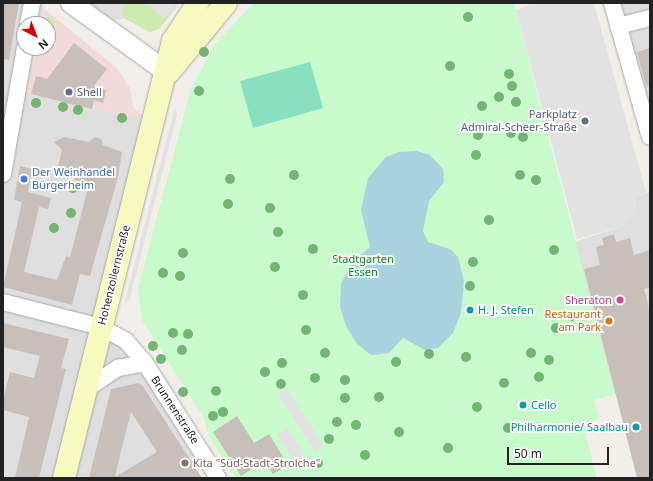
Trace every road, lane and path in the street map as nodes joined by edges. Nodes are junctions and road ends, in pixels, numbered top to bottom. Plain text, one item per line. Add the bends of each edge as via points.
1 (32, 3) edge
2 (70, 3) edge
3 (198, 3) edge
4 (226, 3) edge
5 (612, 3) edge
6 (30, 16) edge
7 (650, 18) edge
8 (618, 26) junction
9 (23, 56) edge
10 (168, 73) junction
11 (650, 137) edge
12 (3, 174) edge
13 (3, 302) edge
14 (101, 327) junction
15 (145, 363) junction
16 (85, 390) junction
17 (64, 478) edge
18 (218, 478) edge

1 - 6 street
2 - 10 street
3 - 10 main road, Hohenzollernstraße via 173,41
4 - 10 main road, Hohenzollernstraße
5 - 8 street
7 - 8 street
8 - 11 street
9 - 12 street
10 - 14 main road, Hohenzollernstraße
13 - 14 street, Brunnenstraße
14 - 15 street, Brunnenstraße via 126,341
14 - 16 main road, Hohenzollernstraße
15 - 16 street, Brunnenstraße via 118,368
15 - 18 street, Brunnenstraße
16 - 17 main road, Hohenzollernstraße

